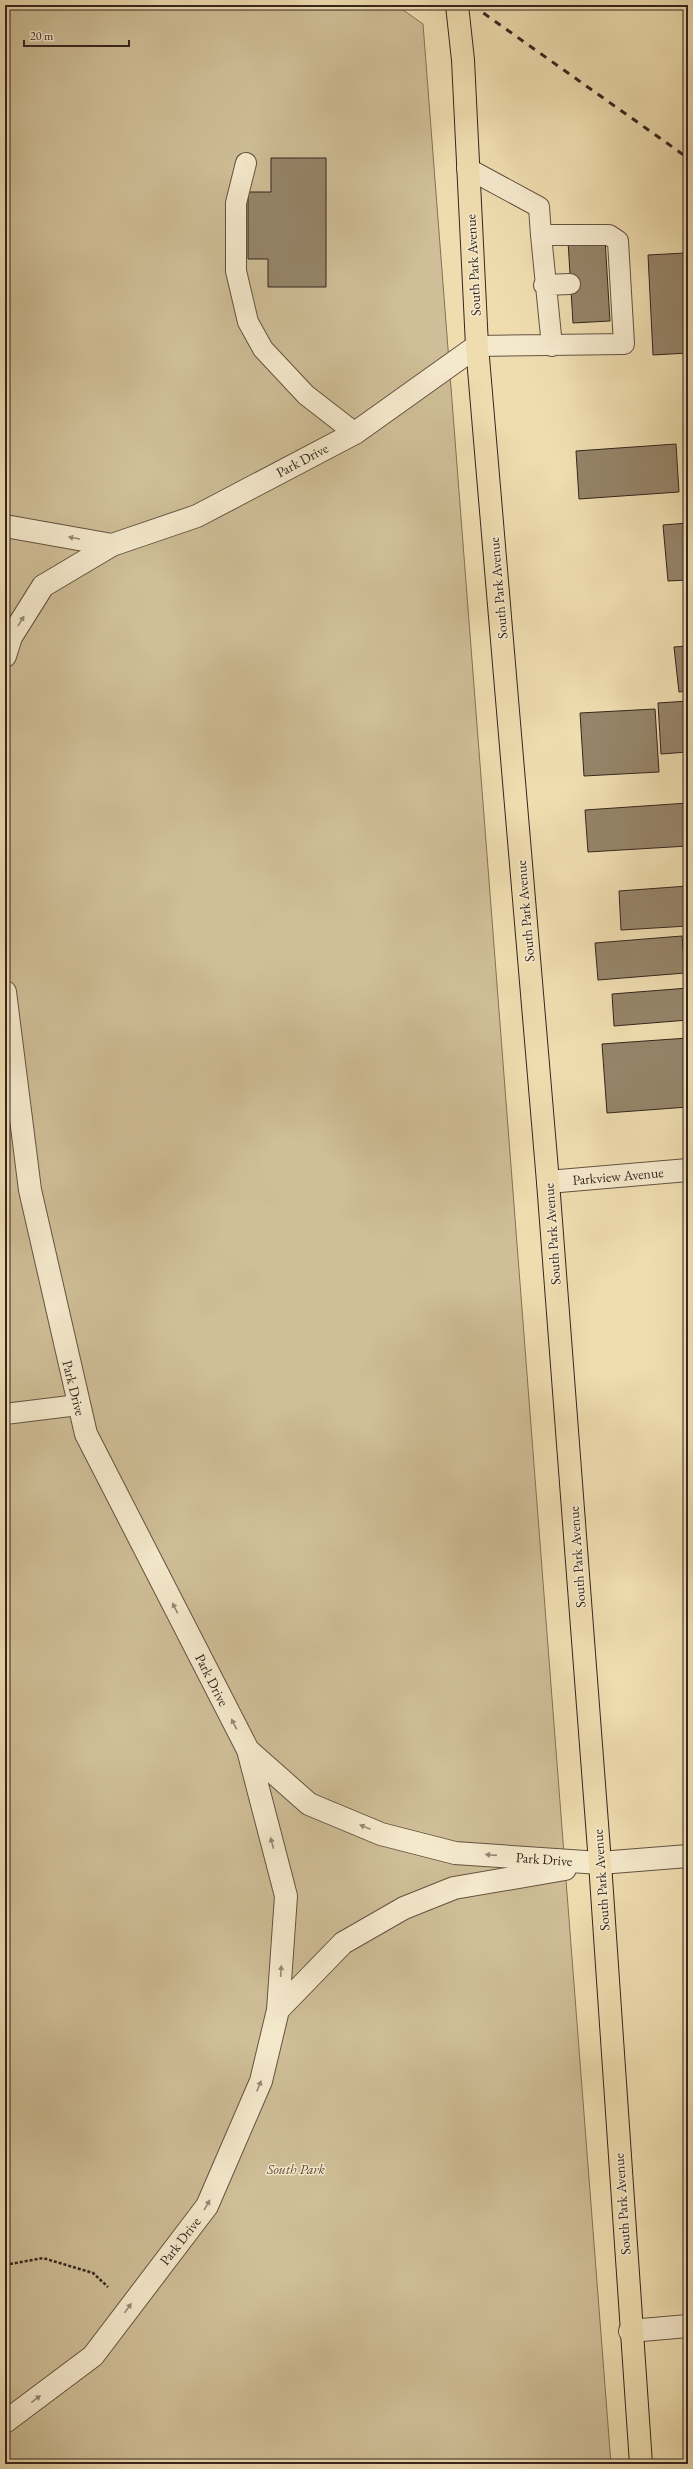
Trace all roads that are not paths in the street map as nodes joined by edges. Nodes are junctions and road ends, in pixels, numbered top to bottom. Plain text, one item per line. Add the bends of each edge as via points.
1 (457, 5) edge
2 (246, 163) dead end
3 (467, 168) junction
4 (541, 235) junction
5 (570, 284) dead end
6 (544, 285) junction
7 (477, 346) junction
8 (552, 346) junction
9 (355, 432) junction
10 (5, 526) edge
11 (112, 545) junction
12 (5, 656) edge
13 (5, 992) edge
14 (688, 1170) edge
15 (548, 1182) junction
16 (78, 1405) junction
17 (5, 1414) edge
18 (248, 1750) junction
19 (688, 1856) edge
20 (600, 1863) junction
21 (278, 2010) junction
22 (688, 2326) edge
23 (630, 2331) junction
24 (5, 2422) edge
25 (640, 2464) edge

1 - 3 main road, South Park Avenue via 463,60
2 - 9 lane via 236,203 236,271 248,322 263,350 306,395
3 - 4 lane via 539,207
3 - 7 main road, South Park Avenue
4 - 6 lane
4 - 8 lane via 609,235 618,241 614,280 624,344
5 - 6 lane
6 - 8 lane
7 - 8 lane
7 - 9 street, Park Drive
7 - 15 main road, South Park Avenue
9 - 11 street, Park Drive via 197,516
11 -> 10 street, Park Drive
12 -> 11 street, Park Drive via 11,637 43,586
13 - 16 street, Park Drive via 30,1190
14 - 15 street, Parkview Avenue
15 - 20 main road, South Park Avenue
16 - 17 lane
18 -> 16 street, Park Drive via 86,1434
20 -> 18 street, Park Drive via 455,1853 381,1834 309,1804
21 -> 18 street, Park Drive via 286,1896
19 - 20 street
20 - 21 street, Park Drive via 454,1888 404,1908 343,1943
20 - 23 main road, South Park Avenue
24 -> 21 street, Park Drive via 93,2356 208,2206 261,2081
22 - 23 street
23 - 25 main road, South Park Avenue

